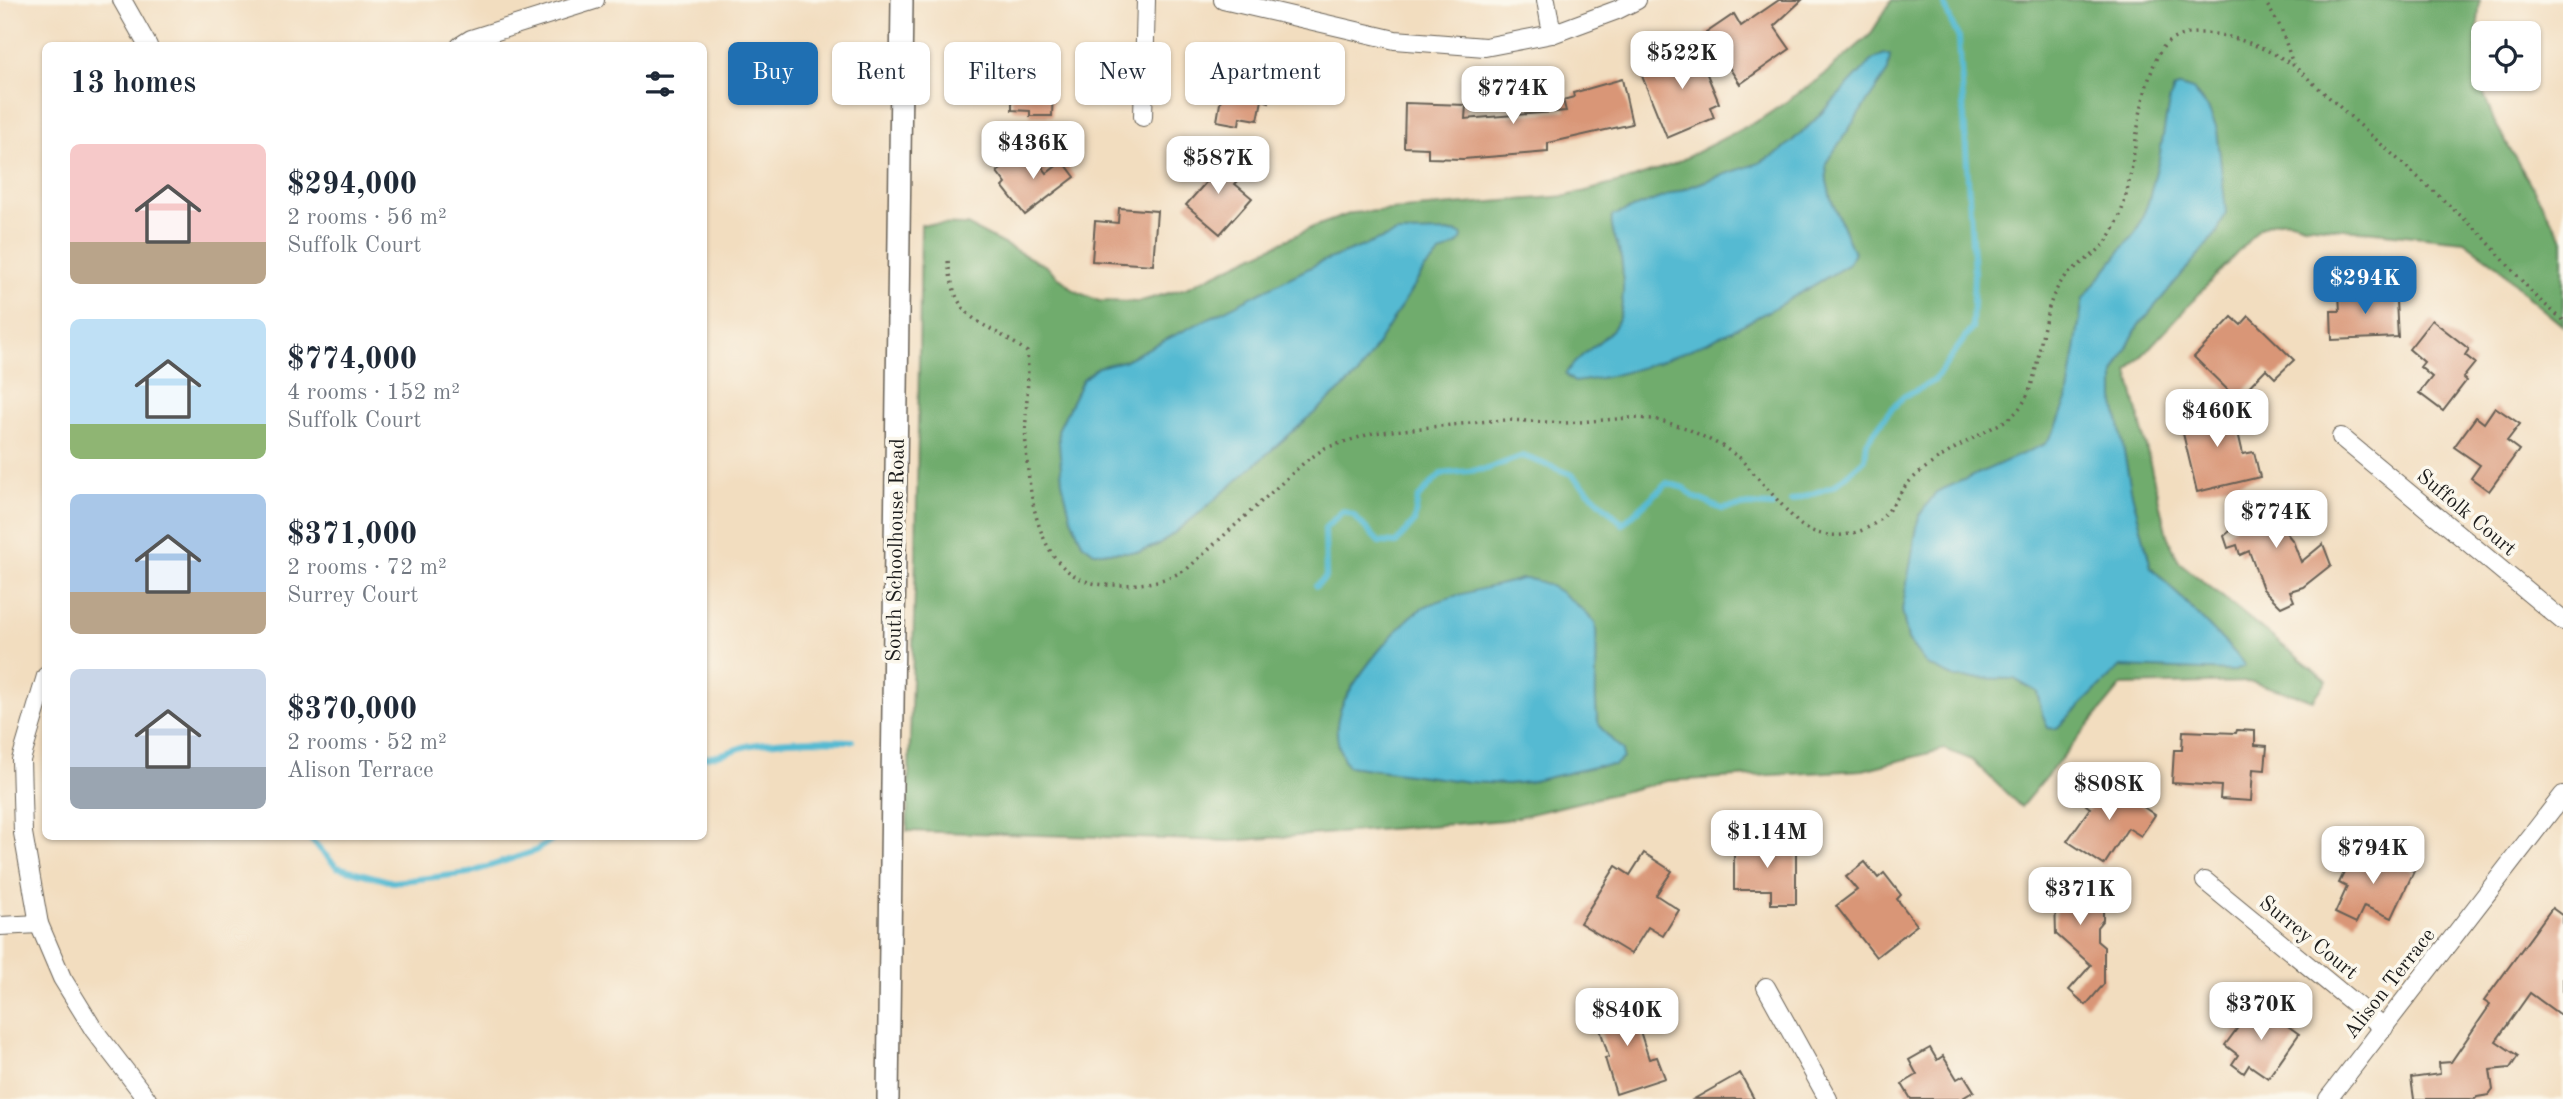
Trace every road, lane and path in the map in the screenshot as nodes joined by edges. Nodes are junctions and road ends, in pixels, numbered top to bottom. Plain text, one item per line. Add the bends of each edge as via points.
1 (122, 0) edge
2 (595, 0) edge
3 (902, 0) edge
4 (1146, 0) edge
5 (1223, 0) edge
6 (1546, 0) edge
7 (1637, 0) edge
8 (2264, 0) edge
9 (1552, 34) junction
10 (146, 42) edge
11 (468, 42) edge
12 (2293, 65) junction
13 (1143, 117) dead end
14 (948, 261) dead end
15 (2563, 320) edge
16 (2342, 437) dead end
17 (2563, 621) edge
18 (42, 689) edge
19 (2563, 795) edge
20 (2205, 881) dead end
21 (39, 924) junction
22 (0, 926) edge
23 (1766, 987) dead end
24 (2384, 1028) junction
25 (147, 1099) edge
26 (888, 1099) edge
27 (1828, 1099) edge
28 (2329, 1099) edge

1 - 10 street
2 - 11 street
3 - 26 street, South Schoolhouse Road
4 - 13 street
5 - 9 street via 1395,40 1485,47
6 - 9 street
7 - 9 street
8 - 12 path via 2281,28
12 - 14 path via 2273,51 2229,37 2201,33 2166,44 2154,63 2141,104 2125,201 2115,227 2104,245 2067,275 2055,294 2025,401 2010,418 1912,479 1878,521 1866,529 1831,536 1808,531 1740,458 1686,428 1654,419 1566,424 1500,420 1351,438 1306,461 1187,569 1169,579 1121,585 1081,579 1053,557 1037,522 1026,448 1027,352 969,316 957,303
12 - 15 path via 2480,233 2536,297
16 - 17 street, Suffolk Court
18 - 21 street via 21,760 23,833
19 - 24 street, Alison Terrace
20 - 24 street, Surrey Court
21 - 22 street
21 - 25 street via 62,978 94,1030
23 - 27 street
24 - 28 street, Alison Terrace

